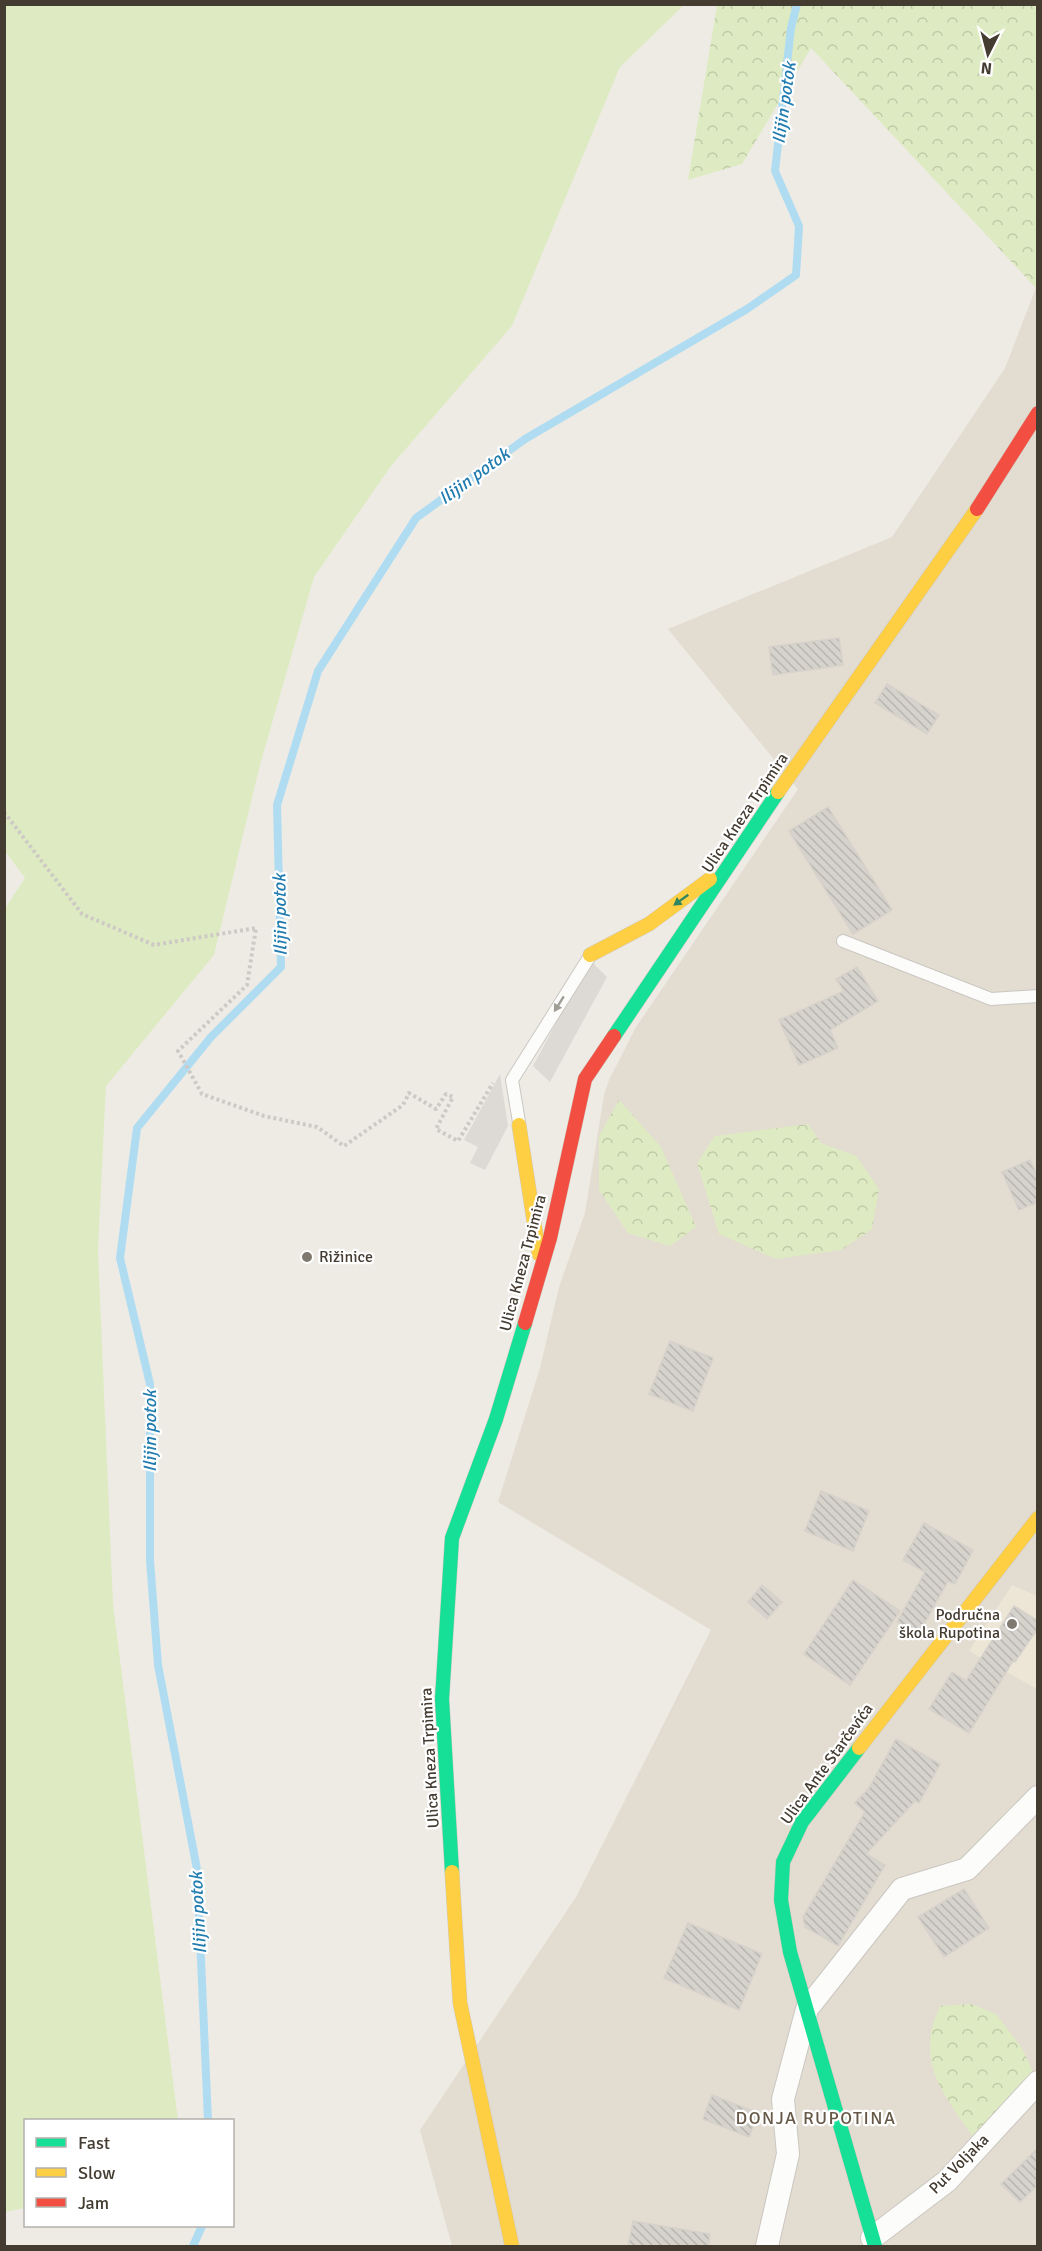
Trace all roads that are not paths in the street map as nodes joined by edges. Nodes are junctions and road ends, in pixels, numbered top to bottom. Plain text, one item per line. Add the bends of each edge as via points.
1 (1038, 413) edge
2 (728, 866) junction
3 (843, 941) dead end
4 (590, 955) joint
5 (1038, 996) edge
6 (519, 1125) joint
7 (541, 1270) junction
8 (1038, 1518) edge
9 (1038, 1797) edge
10 (807, 2008) junction
11 (1038, 2082) edge
12 (873, 2242) edge
13 (512, 2247) edge
14 (767, 2247) edge

1 - 2 main road, Ulica Kneza Trpimira via 956,542
2 -> 4 main road via 649,924
2 - 7 main road, Ulica Kneza Trpimira via 585,1079
3 - 5 lane via 991,999
4 -> 6 lane via 512,1080
6 - 7 main road
7 - 13 main road, Ulica Kneza Trpimira via 496,1419 452,1538 442,1699 460,2003
8 - 10 main road, Ulica Ante Starčevića via 802,1822 783,1862 781,1900 790,1952
9 - 10 street via 967,1869 902,1889
10 - 12 main road, Ulica Ante Starčevića
10 - 14 street via 783,2099 788,2154
11 - 12 street, Put Voljaka via 946,2181

